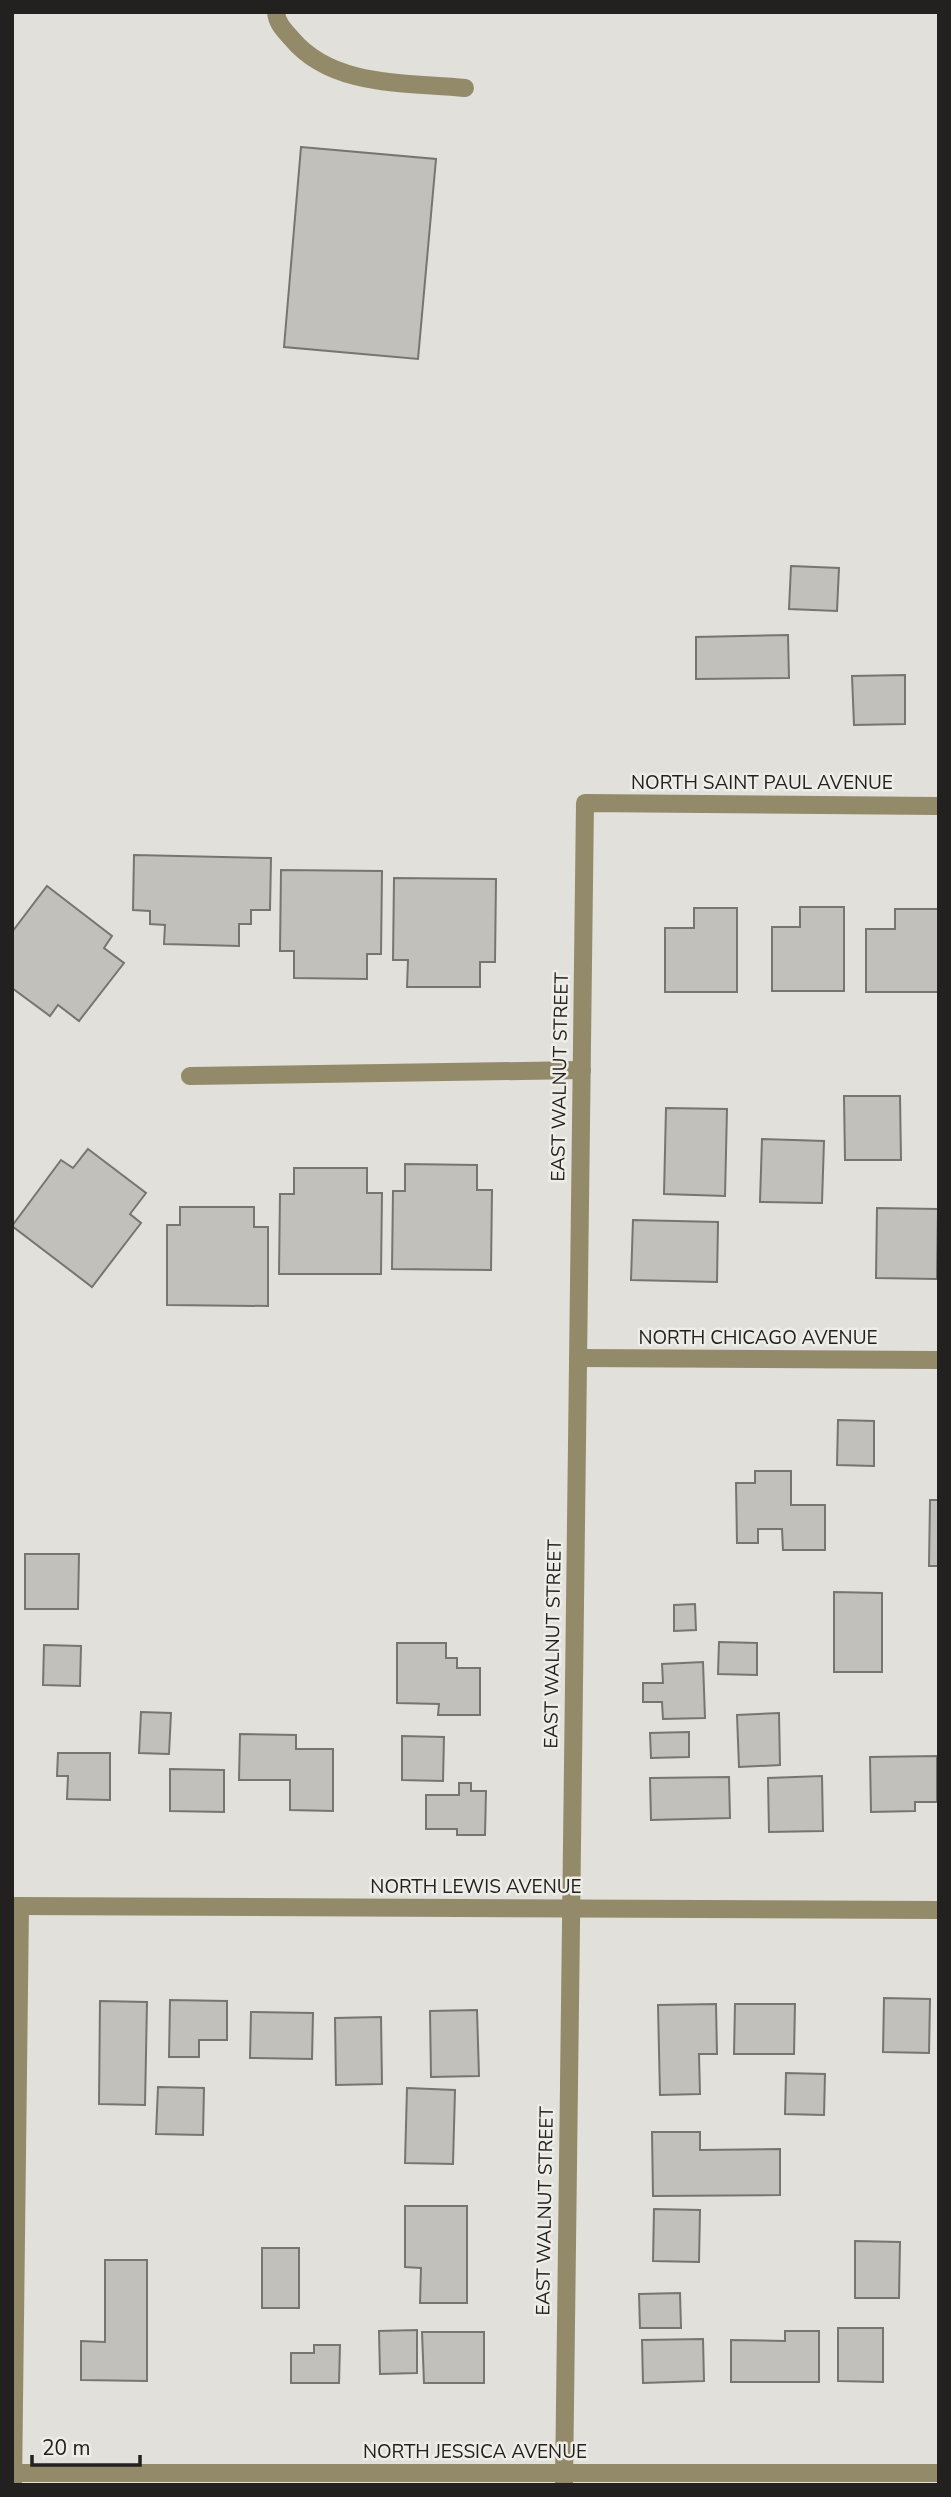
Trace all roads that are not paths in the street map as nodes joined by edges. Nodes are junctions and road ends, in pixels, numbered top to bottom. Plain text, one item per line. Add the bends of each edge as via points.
1 (276, 12) edge
2 (465, 88) dead end
3 (585, 803) joint
4 (939, 806) edge
5 (582, 1070) junction
6 (190, 1076) dead end
7 (578, 1358) junction
8 (939, 1360) edge
9 (16, 1906) edge
10 (569, 1909) junction
11 (939, 1910) edge
12 (13, 2473) edge
13 (939, 2473) edge
14 (564, 2479) edge
15 (13, 2485) edge

1 - 2 street via 277,20 304,53 327,69
3 - 4 street, NORTH SAINT PAUL AVENUE
3 - 5 street, EAST WALNUT STREET
5 - 6 street
5 - 7 street, EAST WALNUT STREET
7 - 8 street, NORTH CHICAGO AVENUE
7 - 10 street, EAST WALNUT STREET
9 - 10 street, NORTH LEWIS AVENUE
9 - 12 street
10 - 11 street, NORTH LEWIS AVENUE
10 - 14 street, EAST WALNUT STREET
12 - 14 street, NORTH JESSICA AVENUE
12 - 15 street
13 - 14 street, NORTH JESSICA AVENUE

